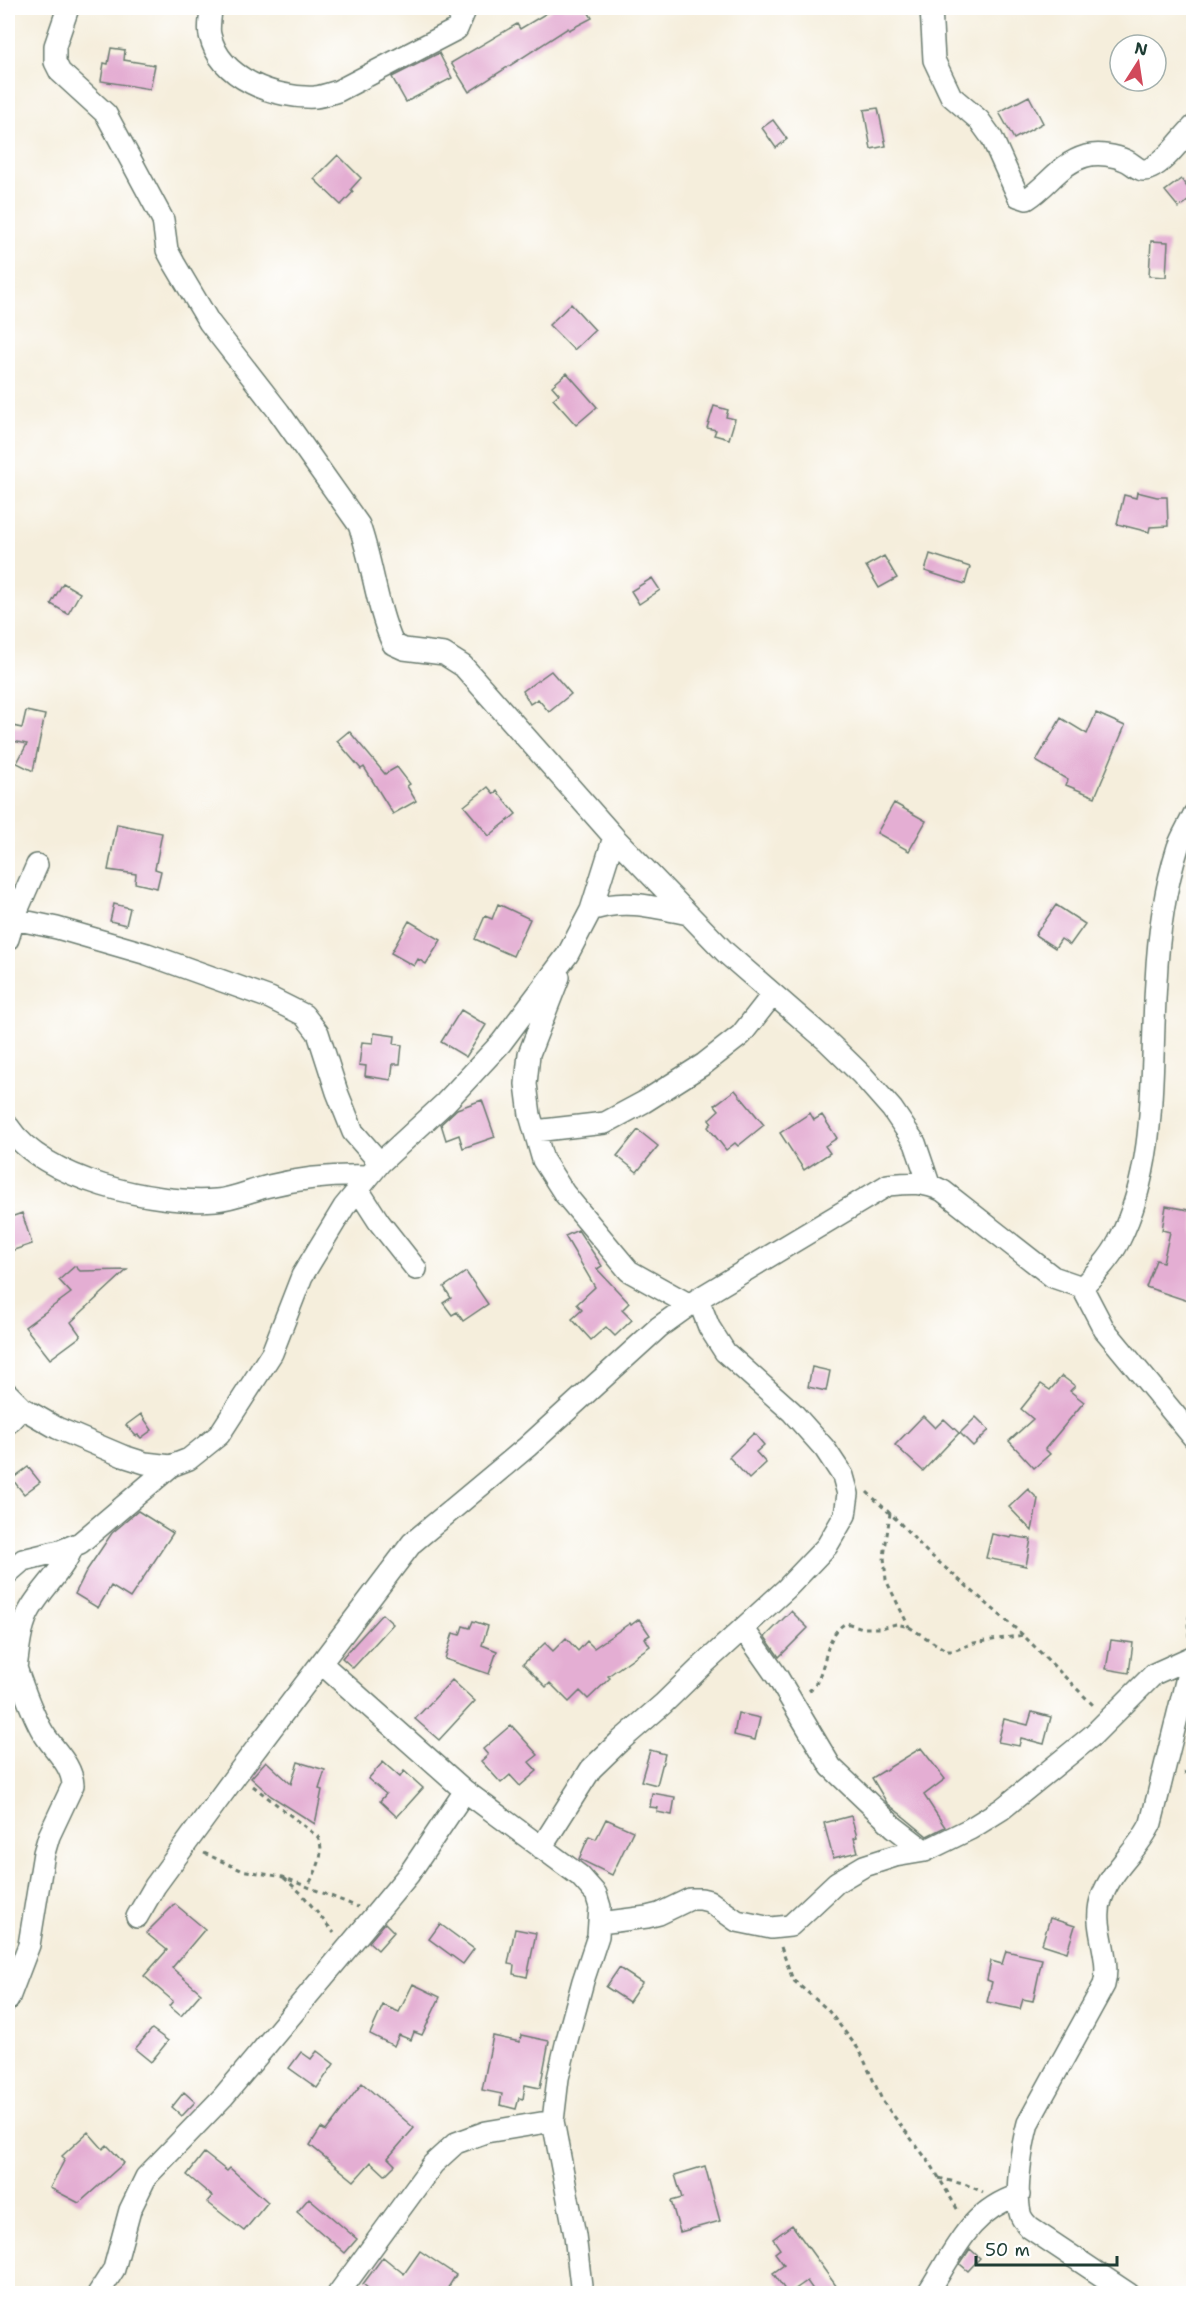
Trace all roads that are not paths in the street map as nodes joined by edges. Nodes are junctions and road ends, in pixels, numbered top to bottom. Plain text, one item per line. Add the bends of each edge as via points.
1 (68, 8) edge
2 (211, 8) edge
3 (466, 8) edge
4 (931, 8) edge
5 (1194, 126) edge
6 (1194, 814) edge
7 (614, 837) junction
8 (37, 865) dead end
9 (591, 910) junction
10 (688, 914) junction
11 (11, 929) edge
12 (568, 954) junction
13 (773, 994) junction
14 (8, 1126) edge
15 (535, 1131) junction
16 (369, 1176) junction
17 (929, 1184) junction
18 (416, 1269) dead end
19 (1082, 1287) junction
20 (694, 1302) junction
21 (12, 1408) edge
22 (1194, 1438) edge
23 (171, 1466) junction
24 (73, 1546) junction
25 (8, 1573) edge
26 (743, 1628) junction
27 (1193, 1657) edge
28 (12, 1660) edge
29 (322, 1664) junction
30 (465, 1791) junction
31 (541, 1848) junction
32 (925, 1851) junction
33 (137, 1917) dead end
34 (600, 1923) junction
35 (8, 2000) edge
36 (553, 2121) junction
37 (1011, 2198) junction
38 (98, 2294) edge
39 (338, 2294) edge
40 (582, 2294) edge
41 (927, 2294) edge
42 (1129, 2294) edge

1 - 7 street via 55,46 55,62 60,72 106,114 163,220 167,250 209,322 359,525 384,625 393,644 444,654 463,666
2 - 3 street via 210,34 220,56 233,70 254,85 285,94 317,97 338,91 457,29
4 - 5 street via 934,60 951,96 979,120 992,138 1018,196 1027,199 1069,162 1089,155 1126,160 1137,169 1148,170 1163,160
6 - 19 street via 1179,847 1165,909 1156,981 1149,1129 1137,1194 1119,1241 1102,1267
7 - 9 street
7 - 10 street
8 - 11 street
9 - 10 street via 627,903
9 - 12 street
10 - 13 street
11 - 16 street via 57,928 147,954 270,998 304,1015 318,1033
12 - 15 street via 529,1054 526,1084
12 - 16 street via 501,1043
13 - 15 street via 741,1035 644,1102 604,1123
13 - 17 street via 826,1040 892,1109 915,1143
14 - 16 street via 15,1138 75,1176 142,1195 219,1200 285,1182 330,1175
15 - 20 street via 543,1160 564,1193 629,1271 654,1287
16 - 18 street via 379,1222
16 - 23 street via 344,1207 302,1276 272,1353 255,1383 219,1435 189,1459
17 - 19 street via 1053,1277
17 - 20 street via 888,1185
19 - 22 street via 1104,1329
20 - 26 street via 725,1352 792,1412 825,1449 843,1476 848,1494 845,1515 827,1546
20 - 29 street via 659,1327 527,1447 412,1543
21 - 23 street via 123,1456
23 - 24 street
24 - 25 street via 23,1560
24 - 28 street via 24,1621
26 - 31 street via 591,1769
26 - 32 street via 791,1698 831,1767
27 - 32 street via 1154,1674 1093,1735 1002,1809
27 - 37 street via 1151,1823 1102,1897 1100,1923 1107,1962 1104,1985 1029,2123
28 - 35 street via 42,1731 69,1767 73,1785 49,1836 29,1945
29 - 30 street
29 - 33 street via 237,1774
30 - 31 street
30 - 38 street via 409,1874 223,2097 146,2176 129,2210 114,2269
31 - 34 street via 580,1876 596,1894
32 - 34 street via 864,1866 837,1881 790,1926 775,1928 737,1921 701,1899 690,1899 647,1917
34 - 36 street via 558,2078
36 - 39 street via 486,2132 456,2143 433,2164
36 - 40 street
37 - 41 street via 969,2227
37 - 42 street via 1030,2228

